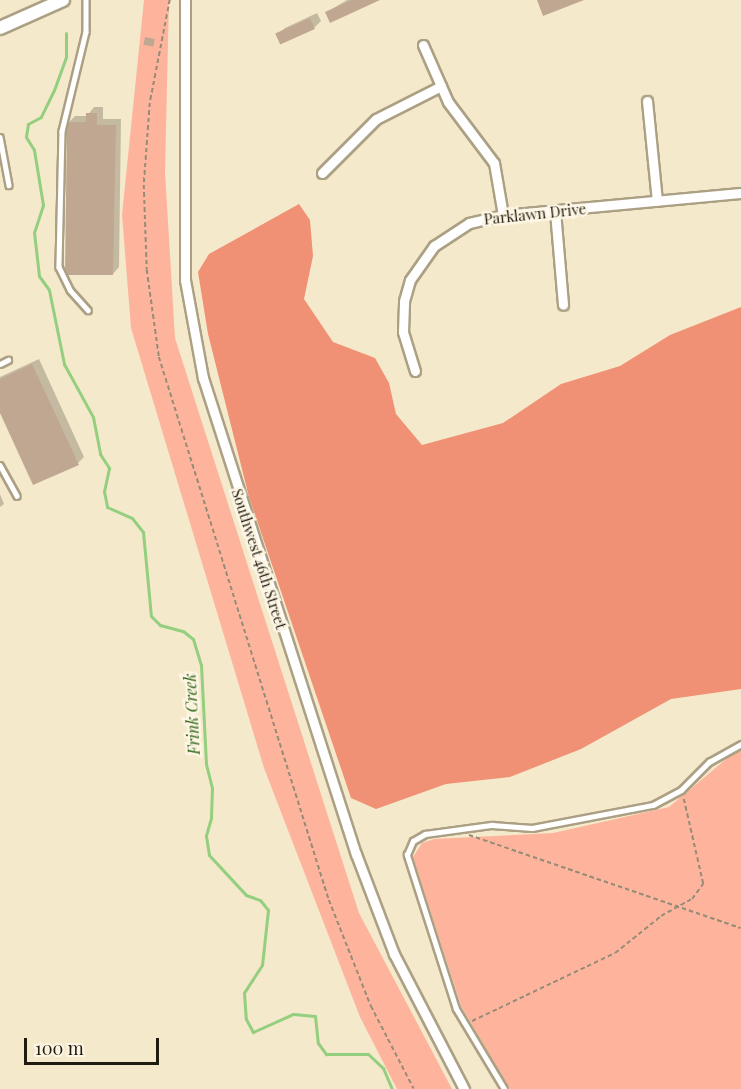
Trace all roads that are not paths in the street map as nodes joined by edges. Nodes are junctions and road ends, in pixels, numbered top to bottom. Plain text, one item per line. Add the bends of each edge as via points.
1 (63, 0) edge
2 (86, 0) edge
3 (185, 0) edge
4 (0, 28) edge
5 (423, 45) dead end
6 (441, 86) junction
7 (647, 100) dead end
8 (0, 137) edge
9 (322, 173) dead end
10 (9, 185) dead end
11 (741, 193) edge
12 (657, 201) junction
13 (555, 211) junction
14 (503, 215) junction
15 (563, 305) dead end
16 (88, 310) dead end
17 (8, 360) dead end
18 (0, 364) edge
19 (415, 371) dead end
20 (0, 465) edge
21 (17, 496) dead end
22 (741, 744) edge
23 (464, 1089) edge
24 (504, 1089) edge

1 - 4 main road
2 - 16 lane via 86,32 62,131 59,267 70,290
3 - 23 street, Southwest 46th Street via 185,280 202,378 356,854 394,954
5 - 6 street
6 - 9 street via 376,119
6 - 14 street via 458,117 484,145 494,163
7 - 12 street
8 - 10 lane
11 - 12 street, Parklawn Drive
12 - 13 street, Parklawn Drive
13 - 14 street, Parklawn Drive
13 - 15 street
14 - 19 street, Parklawn Drive via 469,223 450,233 415,271 403,311 405,342
17 - 18 lane
20 - 21 lane
22 - 24 lane via 709,762 681,790 653,805 532,828 492,825 425,834 413,841 407,855 464,1024

